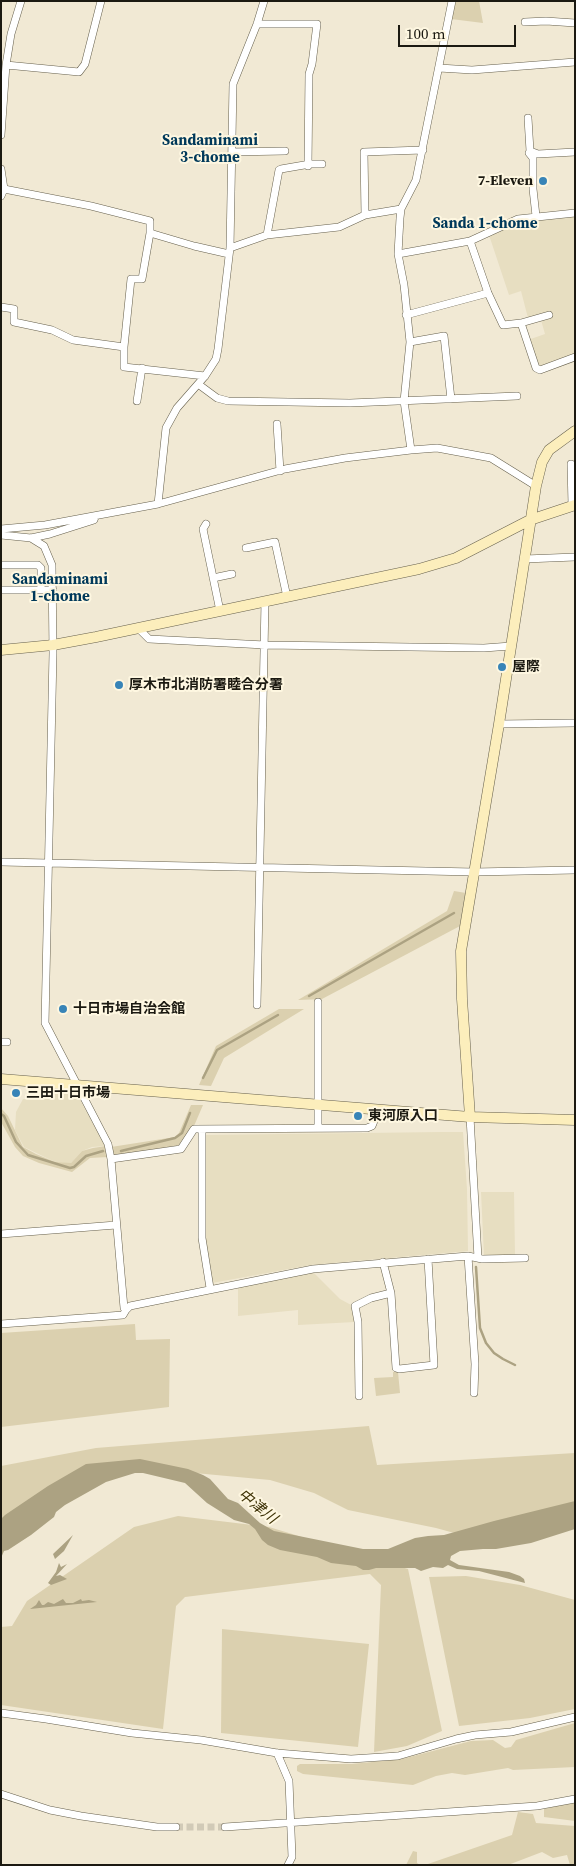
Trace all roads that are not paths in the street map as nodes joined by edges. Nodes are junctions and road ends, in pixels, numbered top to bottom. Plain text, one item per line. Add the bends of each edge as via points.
1 (21, 1) edge
2 (102, 1) edge
3 (264, 1) edge
4 (452, 1) edge
5 (525, 22) dead end
6 (575, 23) edge
7 (257, 24) junction
8 (575, 62) edge
9 (6, 65) junction
10 (439, 68) junction
11 (528, 118) dead end
12 (1, 134) edge
13 (423, 150) junction
14 (285, 151) dead end
15 (530, 151) junction
16 (232, 152) junction
17 (575, 152) edge
18 (322, 164) dead end
19 (308, 166) junction
20 (1, 169) edge
21 (2, 188) edge
22 (401, 209) junction
23 (575, 213) edge
24 (365, 215) junction
25 (536, 216) junction
26 (150, 233) junction
27 (267, 235) junction
28 (470, 241) junction
29 (229, 251) junction
30 (398, 254) junction
31 (488, 293) junction
32 (1, 307) edge
33 (406, 315) junction
34 (549, 316) dead end
35 (521, 323) junction
36 (410, 342) junction
37 (124, 347) junction
38 (575, 357) edge
39 (142, 368) junction
40 (205, 376) junction
41 (198, 384) junction
42 (517, 396) dead end
43 (451, 399) junction
44 (137, 401) dead end
45 (404, 401) junction
46 (277, 424) dead end
47 (575, 431) edge
48 (411, 450) junction
49 (571, 464) dead end
50 (280, 471) junction
51 (536, 486) junction
52 (158, 504) junction
53 (573, 505) edge
54 (97, 515) junction
55 (530, 520) junction
56 (206, 524) dead end
57 (1, 529) edge
58 (1, 535) edge
59 (31, 538) junction
60 (246, 548) dead end
61 (575, 557) edge
62 (525, 559) junction
63 (1, 565) edge
64 (232, 574) dead end
65 (213, 578) junction
66 (1, 590) edge
67 (41, 590) junction
68 (53, 590) junction
69 (287, 597) junction
70 (265, 601) junction
71 (220, 611) junction
72 (139, 629) junction
73 (53, 645) junction
74 (265, 645) junction
75 (512, 646) junction
76 (1, 650) edge
77 (575, 723) edge
78 (499, 724) junction
79 (1, 862) edge
80 (48, 862) junction
81 (259, 867) junction
82 (575, 870) edge
83 (474, 872) junction
84 (318, 1002) dead end
85 (257, 1005) dead end
86 (1, 1079) edge
87 (78, 1085) junction
88 (317, 1104) junction
89 (378, 1109) junction
90 (470, 1118) junction
91 (575, 1120) edge
92 (318, 1128) junction
93 (202, 1129) junction
94 (111, 1159) junction
95 (116, 1225) junction
96 (1, 1234) edge
97 (468, 1256) junction
98 (478, 1258) junction
99 (525, 1258) dead end
100 (428, 1259) junction
101 (382, 1262) junction
102 (210, 1288) junction
103 (391, 1293) junction
104 (126, 1310) junction
105 (1, 1324) edge
106 (474, 1393) dead end
107 (359, 1396) dead end
108 (1, 1713) edge
109 (575, 1717) edge
110 (277, 1753) junction
111 (1, 1794) edge
112 (575, 1800) edge
113 (291, 1823) junction
114 (176, 1827) tunnel mouth
115 (225, 1827) tunnel mouth
116 (288, 1865) edge

1 - 9 street
2 - 9 street via 79,72
3 - 7 street
4 - 10 street
5 - 6 street
7 - 16 street via 233,84
7 - 19 street via 317,22 308,74
8 - 10 street via 472,70
9 - 12 street
10 - 13 street
11 - 15 street
13 - 22 street via 416,180
13 - 24 street via 364,152
14 - 16 street
15 - 17 street via 538,154
15 - 25 street
16 - 29 street
18 - 19 street
19 - 27 street via 279,170
20 - 21 street
21 - 26 street via 150,218
22 - 24 street
22 - 30 street
23 - 25 street
24 - 27 street via 339,227
25 - 28 street via 518,219
26 - 29 street via 194,246
26 - 37 street via 142,280 131,279
27 - 29 street
28 - 30 street
28 - 31 street
29 - 40 street via 218,349 216,359
30 - 33 street
31 - 33 street
31 - 35 street via 503,325
32 - 37 street via 14,309 14,322 52,330 73,340
33 - 36 street
34 - 35 street
35 - 38 street via 536,368 540,370
36 - 43 street via 444,336
36 - 45 street
37 - 39 street via 124,367
39 - 40 street
39 - 44 street
40 - 41 street
41 - 45 street via 217,398 228,401
41 - 52 street via 177,408 166,428
42 - 43 street
43 - 45 street
45 - 48 street
46 - 50 street
47 - 51 street via 549,450 542,462
48 - 50 street via 345,458
48 - 51 street via 437,448 491,458
49 - 53 street
50 - 52 street
51 - 55 street
52 - 54 street
53 - 55 street
54 - 57 street
54 - 59 street via 94,520
55 - 62 street
55 - 69 street via 456,558
56 - 65 street via 203,529
58 - 59 street
59 - 68 street via 49,553
60 - 69 street via 274,542
61 - 62 street
62 - 75 street
63 - 67 street via 38,565 41,568
64 - 65 street
65 - 71 street
66 - 67 street
67 - 68 street
68 - 73 street
69 - 70 street
70 - 71 street
70 - 74 street
71 - 72 street
72 - 73 street
72 - 74 street via 149,639
73 - 76 street
73 - 80 street
74 - 75 street
74 - 81 street
75 - 78 street
77 - 78 street
78 - 83 street
79 - 80 street
80 - 81 street
80 - 87 street via 45,1024
81 - 83 street
81 - 85 street
82 - 83 street
83 - 90 street via 460,962
84 - 88 street
86 - 87 street
87 - 88 street
87 - 94 street via 108,1144
88 - 89 street
88 - 92 street
89 - 90 street
89 - 92 street via 372,1126 367,1128
90 - 91 street
90 - 98 street
92 - 93 street
93 - 94 street via 194,1129 180,1149
93 - 102 street via 202,1238
94 - 95 street
95 - 96 street
95 - 104 street
97 - 98 street
97 - 100 street
97 - 106 street
98 - 99 street
100 - 101 street
100 - 103 street via 434,1365 396,1368
101 - 102 street via 313,1268
101 - 103 street
102 - 104 street via 130,1306
103 - 107 street via 355,1306 362,1381
104 - 105 street via 123,1315
108 - 110 street
109 - 110 street via 511,1732 474,1735 398,1756 351,1759
110 - 113 street via 289,1781
111 - 114 street via 81,1816 158,1828
112 - 113 street via 537,1806
113 - 115 street
113 - 116 street via 292,1857

